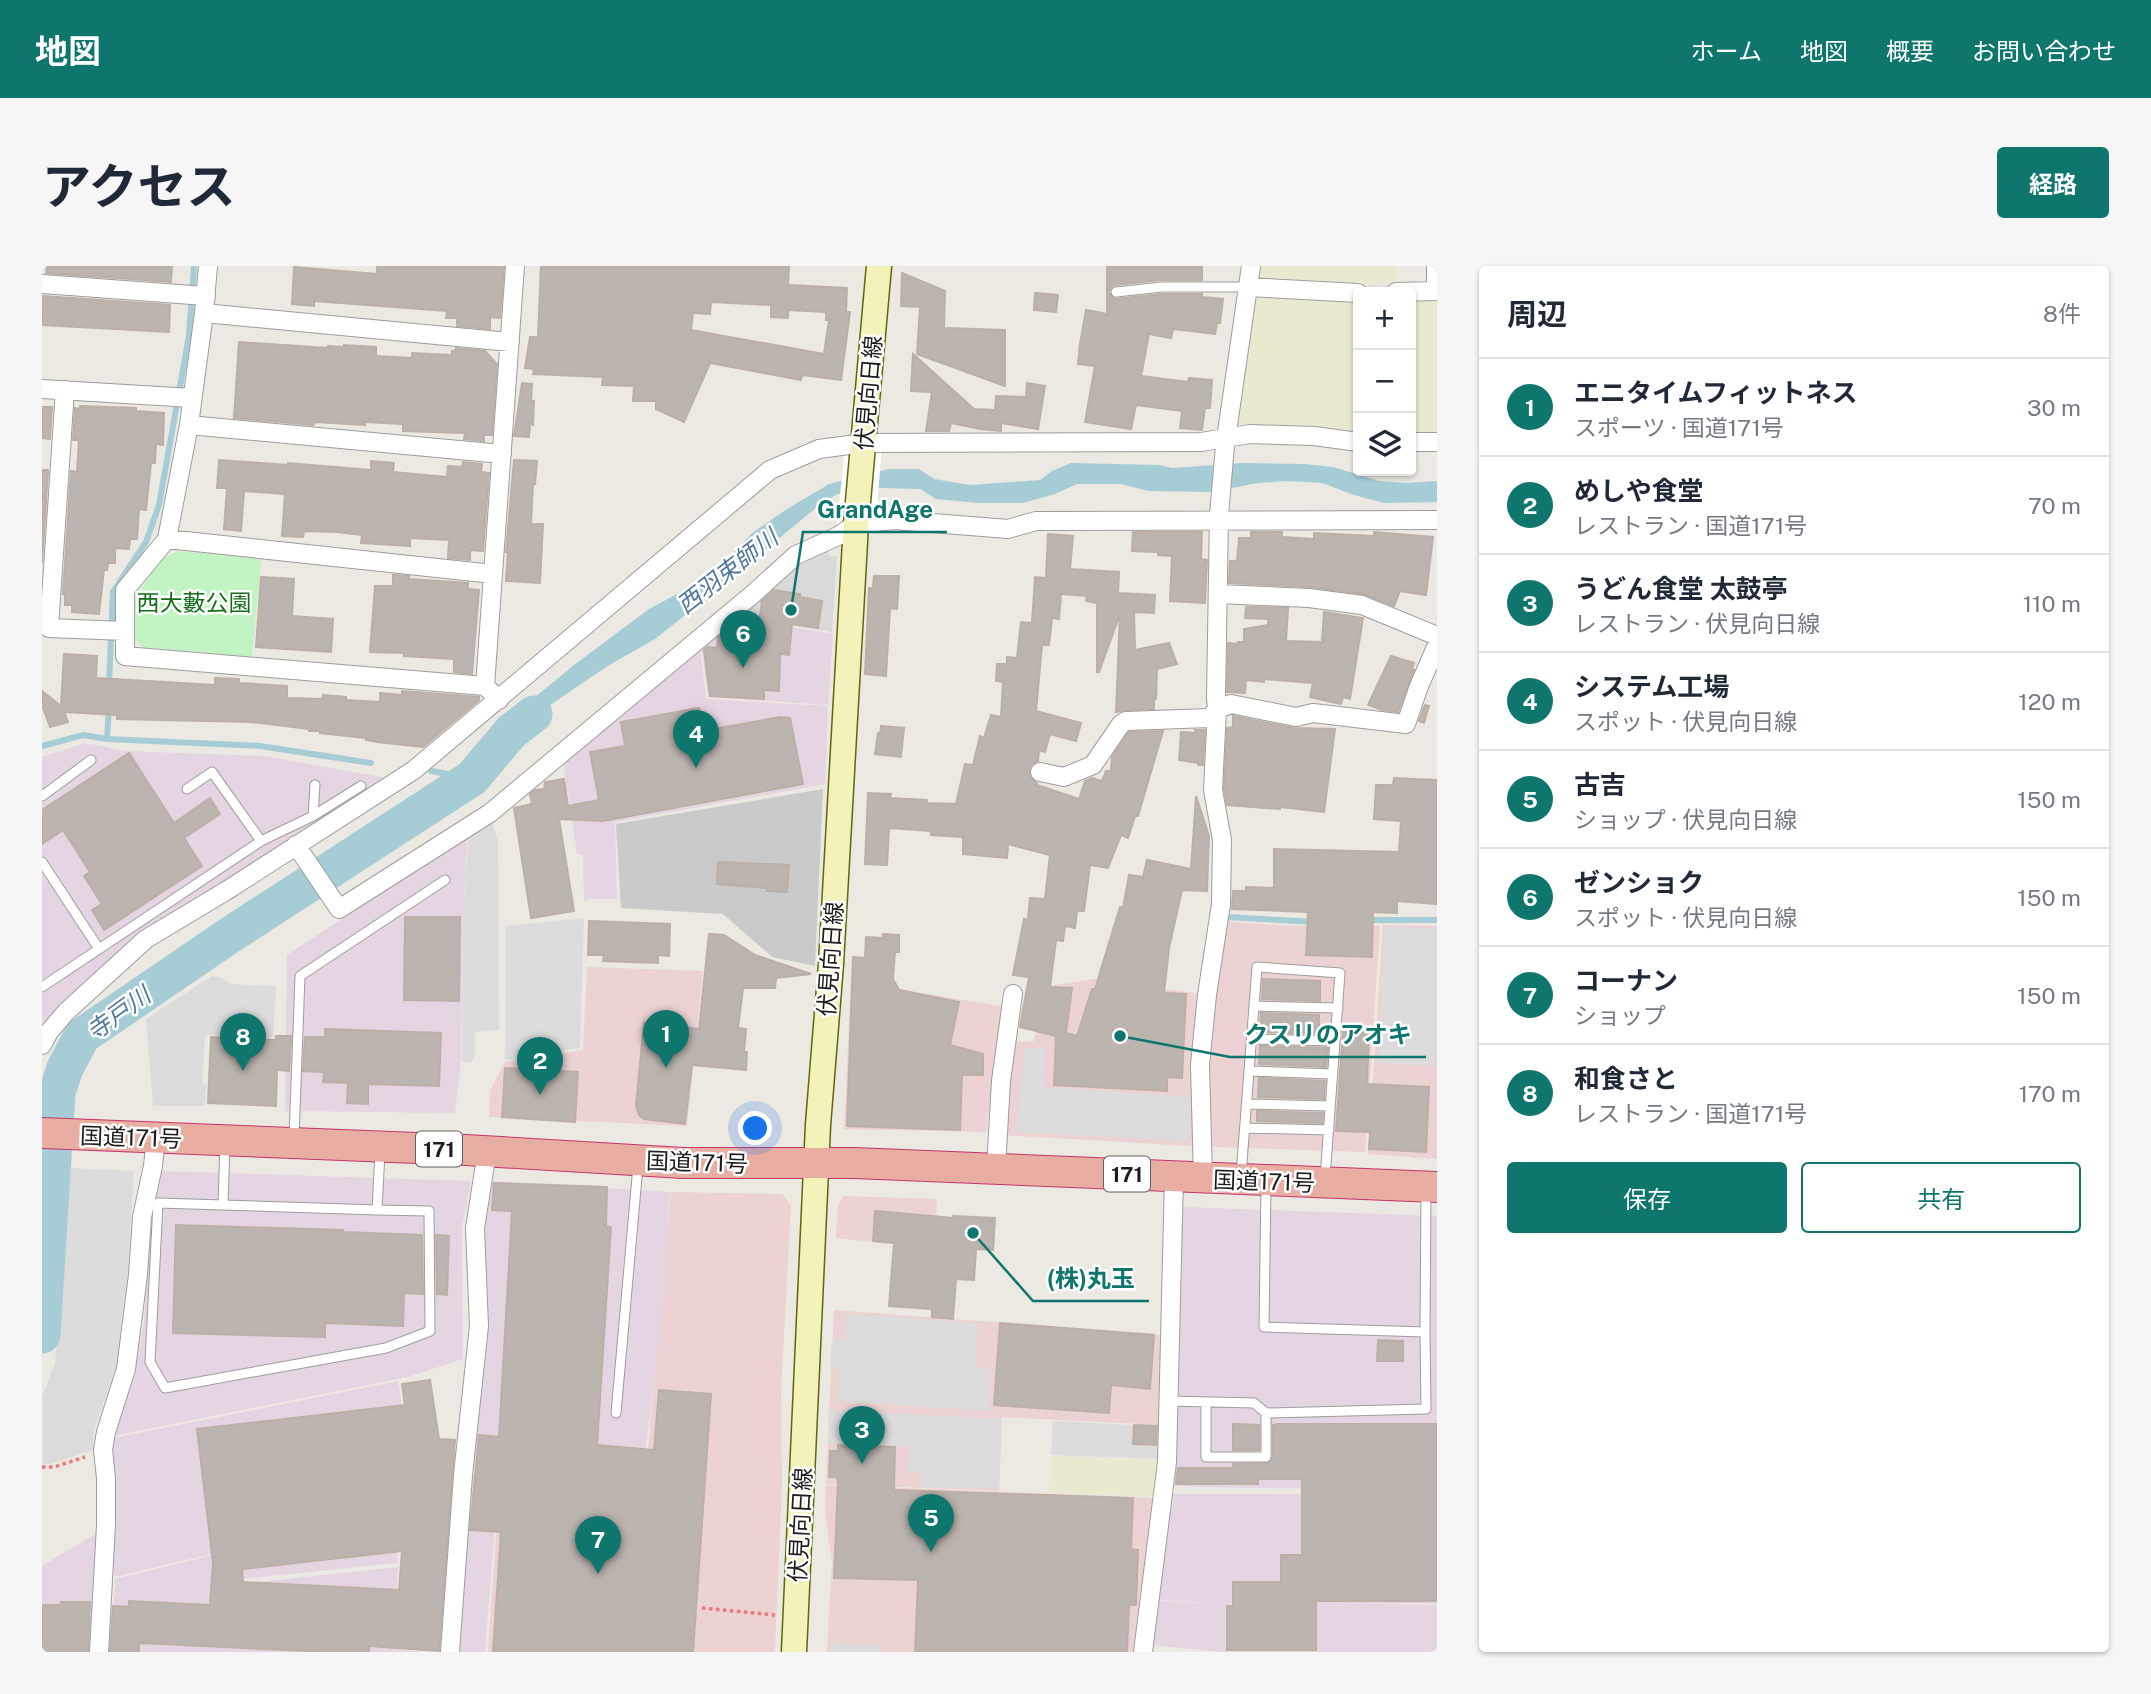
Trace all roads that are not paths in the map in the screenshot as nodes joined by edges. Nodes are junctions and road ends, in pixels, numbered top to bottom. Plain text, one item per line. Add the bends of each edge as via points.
1 (208, 266) edge
2 (515, 266) edge
3 (879, 266) edge
4 (1251, 266) edge
5 (1436, 266) edge
6 (42, 284) edge
7 (1248, 287) junction
8 (1436, 291) edge
9 (1116, 292) dead end
10 (1416, 292) edge
11 (1353, 293) edge
12 (205, 304) junction
13 (510, 342) junction
14 (42, 389) edge
15 (65, 390) junction
16 (192, 398) junction
17 (188, 425) junction
18 (1353, 441) edge
19 (1226, 442) junction
20 (1416, 442) edge
21 (1437, 442) edge
22 (864, 443) junction
23 (502, 454) junction
24 (1219, 517) junction
25 (1437, 520) edge
26 (856, 524) junction
27 (167, 538) junction
28 (494, 574) junction
29 (1218, 594) junction
30 (125, 631) junction
31 (1437, 636) edge
32 (1437, 645) edge
33 (485, 685) junction
34 (499, 700) junction
35 (1217, 709) junction
36 (92, 760) dead end
37 (1040, 772) dead end
38 (315, 785) dead end
39 (361, 786) dead end
40 (187, 789) dead end
41 (42, 796) edge
42 (313, 816) junction
43 (261, 841) junction
44 (296, 845) junction
45 (42, 862) edge
46 (445, 880) dead end
47 (99, 950) junction
48 (42, 987) edge
49 (1013, 994) dead end
50 (1254, 1006) junction
51 (1338, 1008) junction
52 (1252, 1039) junction
53 (1335, 1041) junction
54 (42, 1045) edge
55 (1249, 1071) junction
56 (1333, 1074) junction
57 (1247, 1104) junction
58 (1330, 1106) junction
59 (1245, 1128) junction
60 (1329, 1130) junction
61 (52, 1134) edge
62 (156, 1137) junction
63 (225, 1140) junction
64 (294, 1143) junction
65 (380, 1147) junction
66 (487, 1153) junction
67 (639, 1161) junction
68 (816, 1163) junction
69 (996, 1168) junction
70 (1188, 1178) junction
71 (1253, 1180) junction
72 (1325, 1183) junction
73 (1431, 1187) edge
74 (223, 1205) junction
75 (377, 1210) junction
76 (1425, 1332) junction
77 (1168, 1401) junction
78 (1206, 1402) junction
79 (616, 1413) dead end
80 (1266, 1413) junction
81 (99, 1652) edge
82 (450, 1652) edge
83 (794, 1652) edge
84 (1143, 1652) edge

1 - 12 street
2 - 13 street
3 - 22 main road, 伏見向日線
4 - 7 street
5 - 8 street
6 - 12 street
7 - 9 lane
7 - 11 street
7 - 19 street
8 - 10 street
12 - 13 street
12 - 16 street
13 - 23 street
14 - 15 street
15 - 16 street
15 - 30 street via 49,628
16 - 17 street
17 - 23 street
17 - 27 street
18 - 19 street via 1250,434
19 - 22 street
19 - 24 street
20 - 21 street
22 - 26 main road, 伏見向日線
22 - 34 street via 818,449 770,470
23 - 28 street
24 - 25 street
24 - 26 street via 1036,521 1008,529 894,520
24 - 29 street
26 - 44 street via 796,555 490,813 339,909
26 - 68 main road, 伏見向日線
27 - 28 street
27 - 30 street via 125,590
28 - 33 street
29 - 31 street via 1362,605
29 - 35 street
30 - 33 street via 125,656
32 - 35 street via 1406,723 1313,713 1296,717 1231,704
33 - 34 street
34 - 44 street via 414,770
35 - 37 street via 1210,718 1126,721 1093,765 1064,777
35 - 70 street via 1213,790 1222,841 1221,904
36 - 41 lane
38 - 42 lane
39 - 42 lane
40 - 43 lane via 212,772
42 - 43 lane
43 - 47 lane
44 - 54 street via 146,939 66,1012
45 - 47 lane
46 - 64 lane via 300,976
47 - 48 lane
49 - 69 street
50 - 51 lane
50 - 51 lane via 1258,967 1340,973
50 - 52 lane
51 - 53 lane
52 - 53 lane
52 - 55 lane
53 - 56 lane
55 - 56 lane
55 - 57 lane
56 - 58 lane
57 - 58 lane
57 - 59 lane
58 - 60 lane
59 - 60 lane
59 - 71 lane
60 - 72 lane
61 - 62 highway, 国道171号 / 171
62 - 63 highway, 国道171号 / 171
62 - 81 street via 142,1217 126,1369 103,1450 106,1525
63 - 64 highway, 国道171号 / 171
63 - 74 lane
64 - 65 highway, 国道171号 / 171
65 - 66 highway, 国道171号 / 171
65 - 75 lane
66 - 67 highway, 国道171号 / 171
66 - 82 street via 475,1228 479,1326
67 - 68 highway, 国道171号 / 171
67 - 79 lane
68 - 69 highway, 国道171号 / 171
68 - 83 main road, 伏見向日線
69 - 70 highway, 国道171号 / 171
70 - 71 highway, 国道171号 / 171
70 - 77 street
71 - 72 highway, 国道171号 / 171
71 - 76 lane via 1264,1327
72 - 73 highway, 国道171号 / 171
73 - 76 lane
74 - 75 lane
74 - 75 lane via 158,1203 150,1362 165,1388 386,1348 430,1331 429,1211
76 - 80 lane via 1426,1409
77 - 78 lane
77 - 84 street via 1167,1461
78 - 80 lane via 1254,1403
78 - 80 lane via 1206,1457 1266,1457

